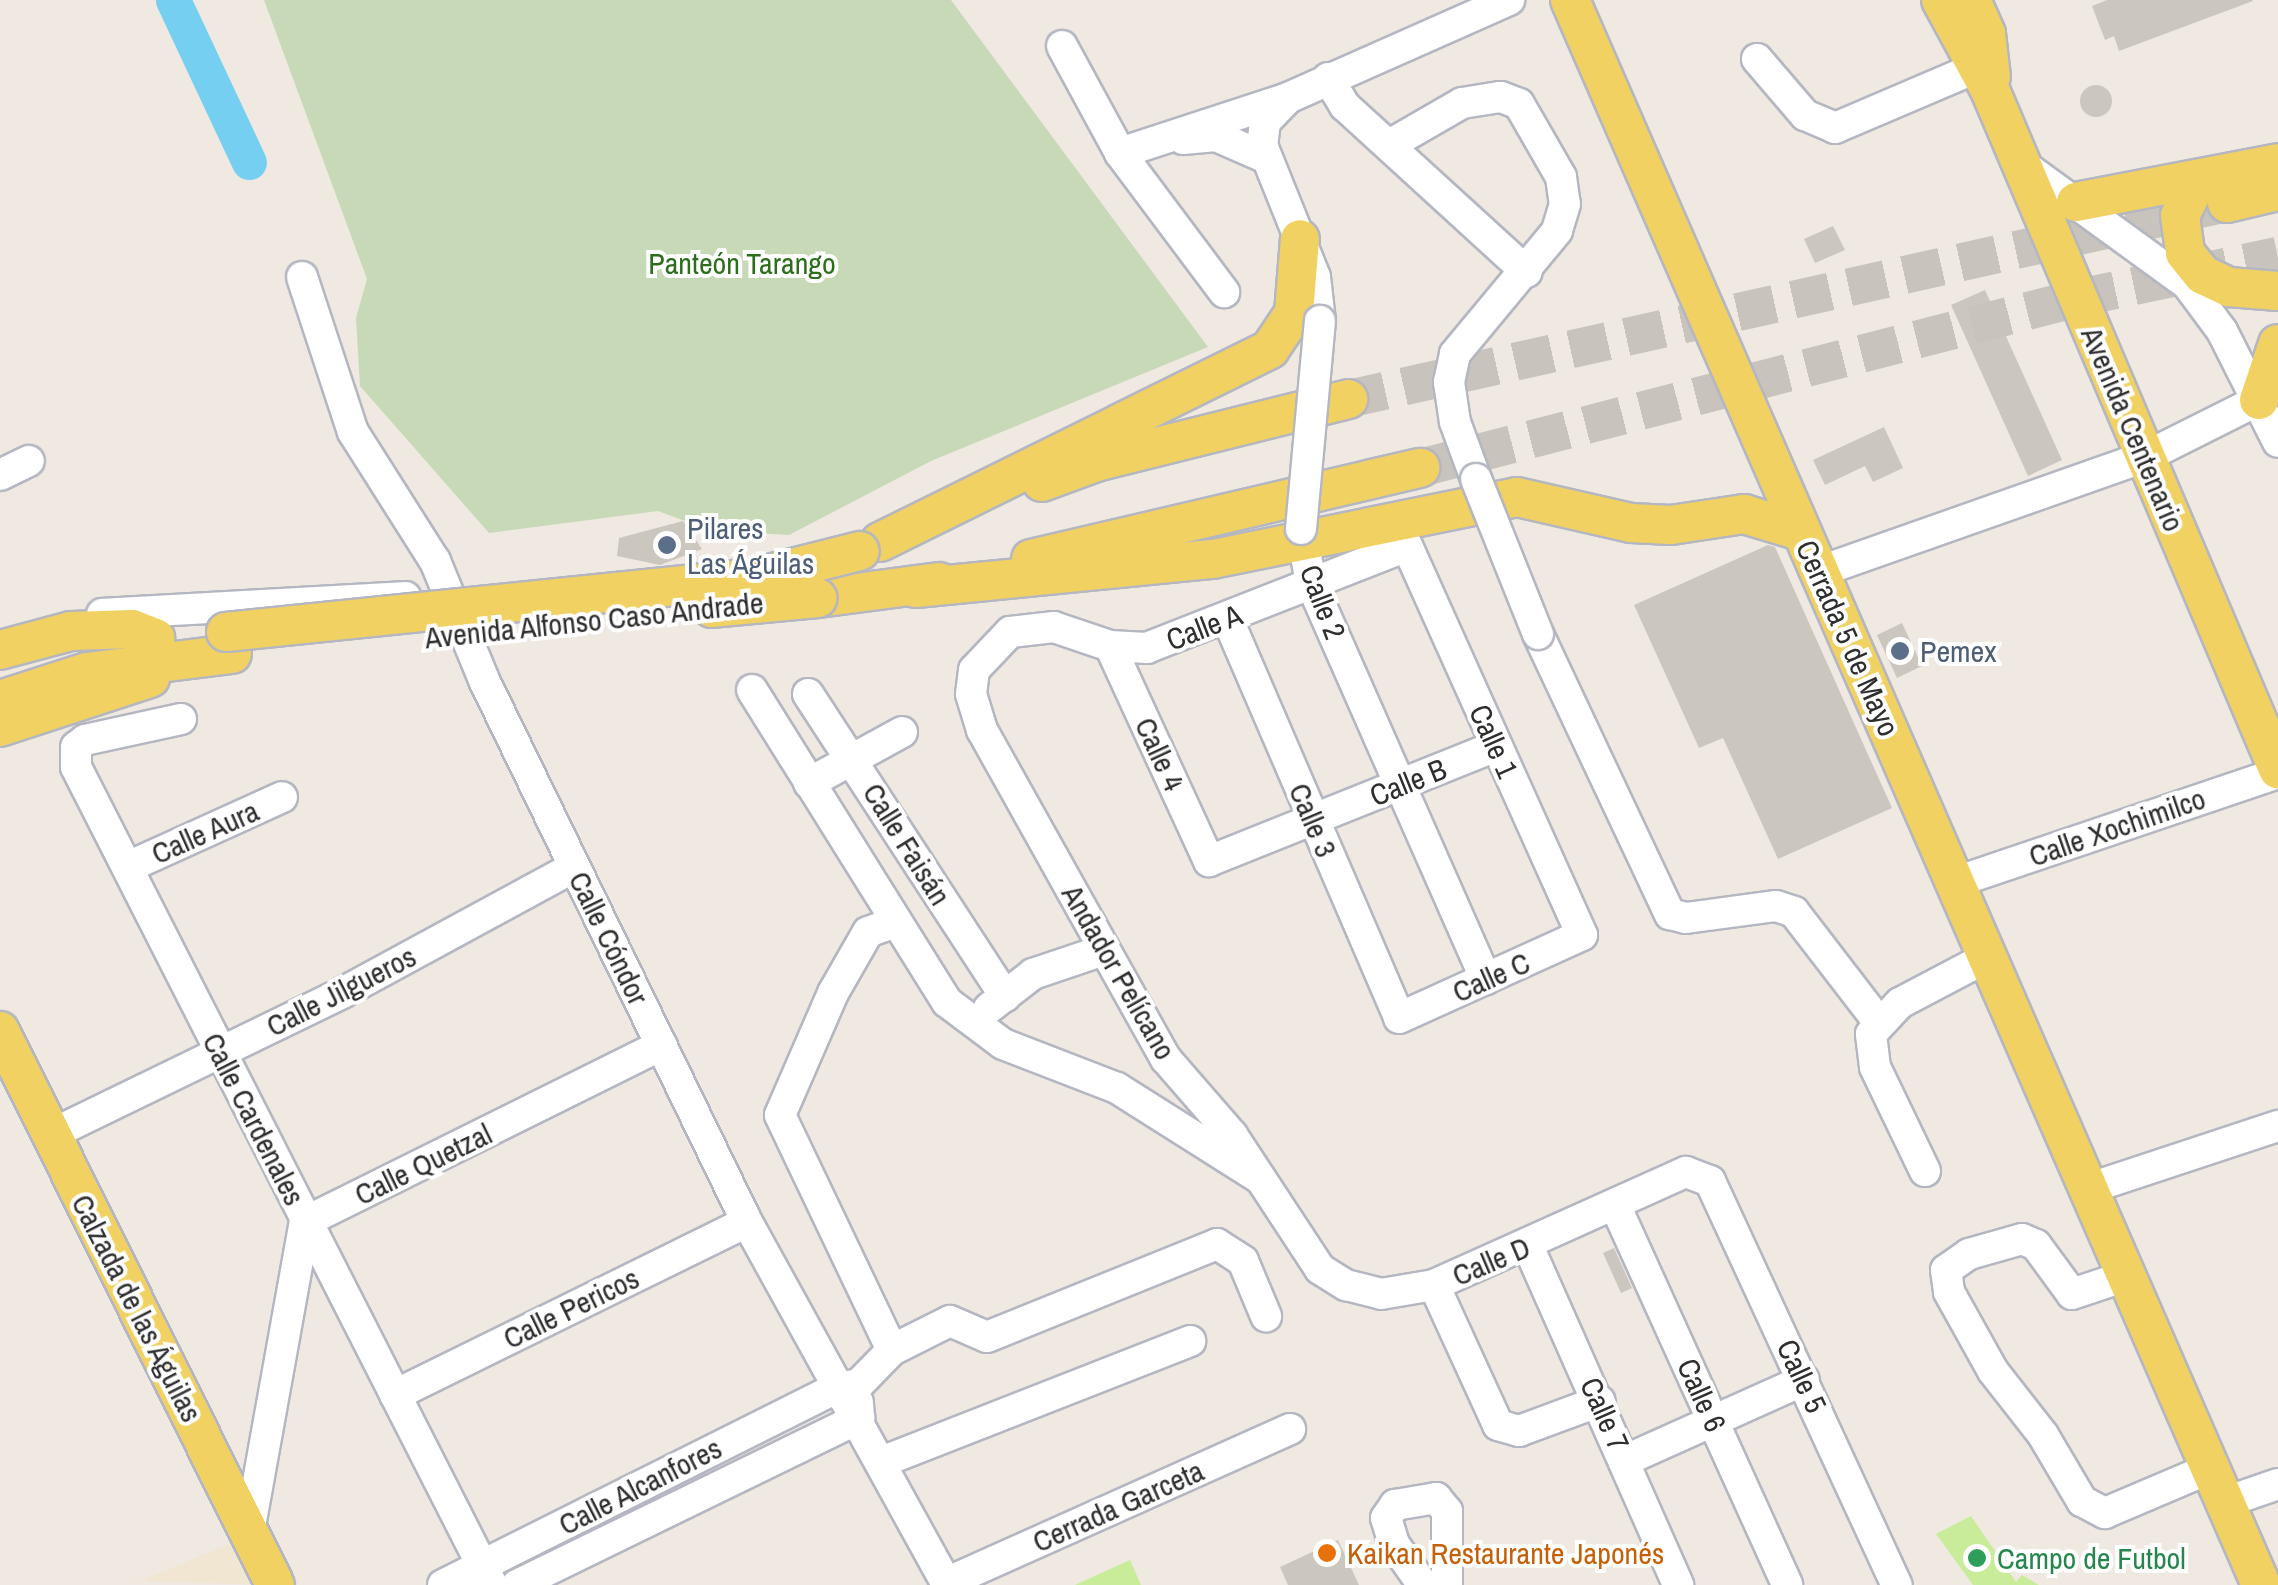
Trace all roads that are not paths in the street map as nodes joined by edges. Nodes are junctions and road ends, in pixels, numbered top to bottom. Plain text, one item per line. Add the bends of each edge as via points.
1 (1508, 0) edge
2 (1570, 0) edge
3 (1942, 0) edge
4 (1971, 0) edge
5 (1062, 46) dead end
6 (1757, 59) dead end
7 (1985, 74) junction
8 (1328, 78) junction
9 (1288, 98) junction
10 (1391, 144) junction
11 (1133, 148) junction
12 (1264, 157) junction
13 (2019, 162) junction
14 (2278, 163) edge
15 (2213, 191) junction
16 (2278, 191) edge
17 (2076, 202) junction
18 (1300, 239) junction
19 (1527, 272) junction
20 (302, 277) dead end
21 (2278, 290) edge
22 (1224, 292) dead end
23 (2278, 344) edge
24 (1348, 399) tunnel mouth
25 (2259, 400) junction
26 (2278, 442) edge
27 (2144, 456) junction
28 (29, 461) dead end
29 (1420, 468) tunnel mouth
30 (0, 475) edge
31 (1358, 530) junction
32 (1800, 531) junction
33 (1301, 535) junction
34 (870, 546) junction
35 (1406, 546) joint
36 (1818, 572) junction
37 (1312, 583) junction
38 (916, 588) junction
39 (449, 594) junction
40 (1228, 620) junction
41 (0, 631) edge
42 (155, 638) junction
43 (1110, 646) junction
44 (219, 648) junction
45 (0, 650) edge
46 (0, 677) edge
47 (752, 690) dead end
48 (808, 694) dead end
49 (971, 694) joint
50 (0, 700) edge
51 (180, 718) dead end
52 (0, 728) edge
53 (902, 732) dead end
54 (1496, 746) junction
55 (851, 756) junction
56 (2278, 771) edge
57 (808, 783) junction
58 (1402, 784) junction
59 (282, 798) dead end
60 (1312, 820) junction
61 (1209, 862) joint
62 (128, 867) junction
63 (574, 867) junction
64 (1956, 882) junction
65 (895, 922) junction
66 (1582, 935) joint
67 (1101, 951) junction
68 (1989, 956) junction
69 (1486, 979) junction
70 (1005, 996) junction
71 (1399, 1018) joint
72 (1878, 1021) junction
73 (973, 1024) junction
74 (0, 1031) edge
75 (662, 1045) junction
76 (219, 1050) junction
77 (2278, 1126) edge
78 (50, 1135) junction
79 (1925, 1171) dead end
80 (1699, 1173) joint
81 (1264, 1180) junction
82 (2087, 1189) junction
83 (1615, 1205) junction
84 (306, 1222) junction
85 (747, 1222) junction
86 (1293, 1233) joint
87 (1528, 1246) junction
88 (2108, 1283) junction
89 (1434, 1286) junction
90 (1266, 1316) dead end
91 (1190, 1341) dead end
92 (892, 1350) junction
93 (1804, 1380) junction
94 (848, 1386) junction
95 (394, 1395) junction
96 (1600, 1401) junction
97 (859, 1418) junction
98 (1714, 1421) junction
99 (1290, 1428) dead end
100 (1626, 1460) junction
101 (884, 1461) junction
102 (2278, 1484) edge
103 (2218, 1485) junction
104 (249, 1532) junction
105 (487, 1575) edge
106 (947, 1584) edge
107 (275, 1585) edge
108 (444, 1585) edge
109 (517, 1585) edge
110 (1423, 1585) edge
111 (1447, 1585) edge
112 (1678, 1585) edge
113 (1787, 1585) edge
114 (1897, 1585) edge
115 (2261, 1585) edge

1 - 8 street
2 - 32 main road, Cerrada 5 de Mayo
3 - 7 main road, Avenida Centenario
4 - 7 main road, Avenida Centenario
5 - 11 street
6 - 7 street via 1805,115 1836,128
7 - 13 main road, Avenida Centenario
8 - 9 street
8 - 10 street via 1345,106
9 - 11 street
9 - 12 street via 1266,122
10 - 19 street
10 - 19 street via 1483,95 1519,104 1546,141 1565,204 1557,231
11 - 12 street via 1216,136
11 - 22 street
12 - 18 street, Calle 2
13 - 17 street
13 - 27 main road, Avenida Centenario
14 - 15 main road
15 - 16 main road
15 - 17 main road
15 - 21 main road via 2180,216 2185,254 2203,275 2228,287
17 - 25 street via 2188,285
18 - 33 street, Calle 2, bridge via 1319,292 1320,321
18 - 34 main road via 1294,313 1270,349
19 - 72 street, bridge via 1455,354 1449,382 1454,422 1538,634 1670,914 1776,906 1794,912
20 - 39 street, Calle Cóndor via 354,432 435,560
23 - 25 main road
24 - 34 main road, Avenida Alfonso Caso Andrade via 1096,462
25 - 26 street
25 - 27 street
27 - 36 street
27 - 56 main road, Avenida Centenario
28 - 30 street
29 - 38 main road, Avenida Alfonso Caso Andrade
31 - 32 main road via 1518,497 1631,523 1671,526 1744,514
31 - 33 main road
31 - 37 street via 1328,555
32 - 36 main road, Cerrada 5 de Mayo
33 - 37 street, Calle 2
33 - 38 main road via 1213,559
34 - 44 main road, Avenida Alfonso Caso Andrade, bridge via 753,578
35 - 37 street, Calle A
35 - 54 street, Calle 1
36 - 64 main road, Cerrada 5 de Mayo
37 - 40 street, Calle A
37 - 58 street, Calle 2
38 - 44 main road, Avenida Alfonso Caso Andrade, bridge
39 - 41 street, Avenida Alfonso Caso Andrade via 89,615
39 - 63 street, Calle Cóndor
40 - 43 street, Calle A via 1146,648
40 - 60 street, Calle 3
42 - 44 main road, Avenida Alfonso Caso Andrade
42 - 45 main road via 132,629 71,632
42 - 46 main road, Avenida Alfonso Caso Andrade
43 - 49 street, Calle A via 1054,627 1010,632 974,670
43 - 61 street, Calle 4
44 - 50 main road, Avenida Alfonso Caso Andrade via 88,672
44 - 52 main road
47 - 57 street
48 - 55 street, Calle Faisán
49 - 67 street, Andador Pelícano via 982,730
51 - 62 street, Calle Cardenales via 76,747 76,766
53 - 55 street
54 - 58 street, Calle B
54 - 66 street, Calle 1
55 - 57 street
55 - 70 street, Calle Faisán
56 - 64 street, Calle Xochimilco
57 - 65 street
58 - 60 street, Calle B
58 - 69 street, Calle 2
59 - 62 street, Calle Aura
60 - 61 street, Calle B
60 - 71 street, Calle 3
62 - 76 street, Calle Cardenales
63 - 75 street, Calle Cóndor
63 - 76 street, Calle Jilgueros via 342,993
64 - 68 main road, Cerrada 5 de Mayo
65 - 73 street via 947,1002
65 - 92 street via 868,932 833,993 780,1115
66 - 69 street, Calle C
67 - 70 street via 1033,974
67 - 81 street, Andador Pelícano via 1166,1060
68 - 72 street
68 - 82 main road, Cerrada 5 de Mayo
69 - 71 street, Calle C
70 - 73 street
72 - 79 street via 1871,1034 1874,1067
73 - 81 street via 1003,1044 1117,1088
74 - 78 main road, Calzada de las Águilas
75 - 84 street, Calle Quetzal
75 - 85 street, Calle Cóndor
76 - 78 street, Calle Jilgueros
76 - 84 street, Calle Cardenales
77 - 82 street
78 - 104 main road, Calzada de las Águilas
80 - 83 street, Calle D via 1686,1172
80 - 93 street, Calle 5 via 1710,1181
81 - 86 street, Andador Pelícano
82 - 88 main road, Cerrada 5 de Mayo
83 - 87 street, Calle D
83 - 98 street, Calle 6
84 - 95 street, Calle Cardenales
84 - 104 street
85 - 94 street, Calle Cóndor
85 - 95 street, Calle Pericos
86 - 89 street, Calle D via 1320,1270 1346,1285 1381,1294
87 - 89 street, Calle D
87 - 96 street, Calle 7
88 - 103 main road, Cerrada 5 de Mayo
88 - 103 street via 2072,1294 2036,1245 2022,1239 1969,1254 1946,1270 1949,1292 1994,1371 2082,1501 2105,1513 2176,1484
89 - 96 street via 1498,1424 1520,1431
90 - 92 street via 1242,1261 1216,1244 987,1337 955,1321
91 - 101 street
92 - 94 street
93 - 98 street
93 - 114 street, Calle 5
94 - 97 street, Calle Cóndor
94 - 105 street, Calle Alcanfores
95 - 105 street, Calle Cardenales
96 - 100 street, Calle 7
97 - 101 street, Calle Cóndor
97 - 109 street, Calle Alcanfores
98 - 100 street
98 - 113 street, Calle 6
99 - 106 street, Cerrada Garceta
100 - 112 street, Calle 7
101 - 106 street, Calle Cóndor
102 - 103 street
103 - 115 main road, Cerrada 5 de Mayo
104 - 107 main road, Calzada de las Águilas
105 - 108 street, Calle Alcanfores
110 - 111 street via 1394,1544 1386,1518 1395,1506 1436,1498 1447,1510

